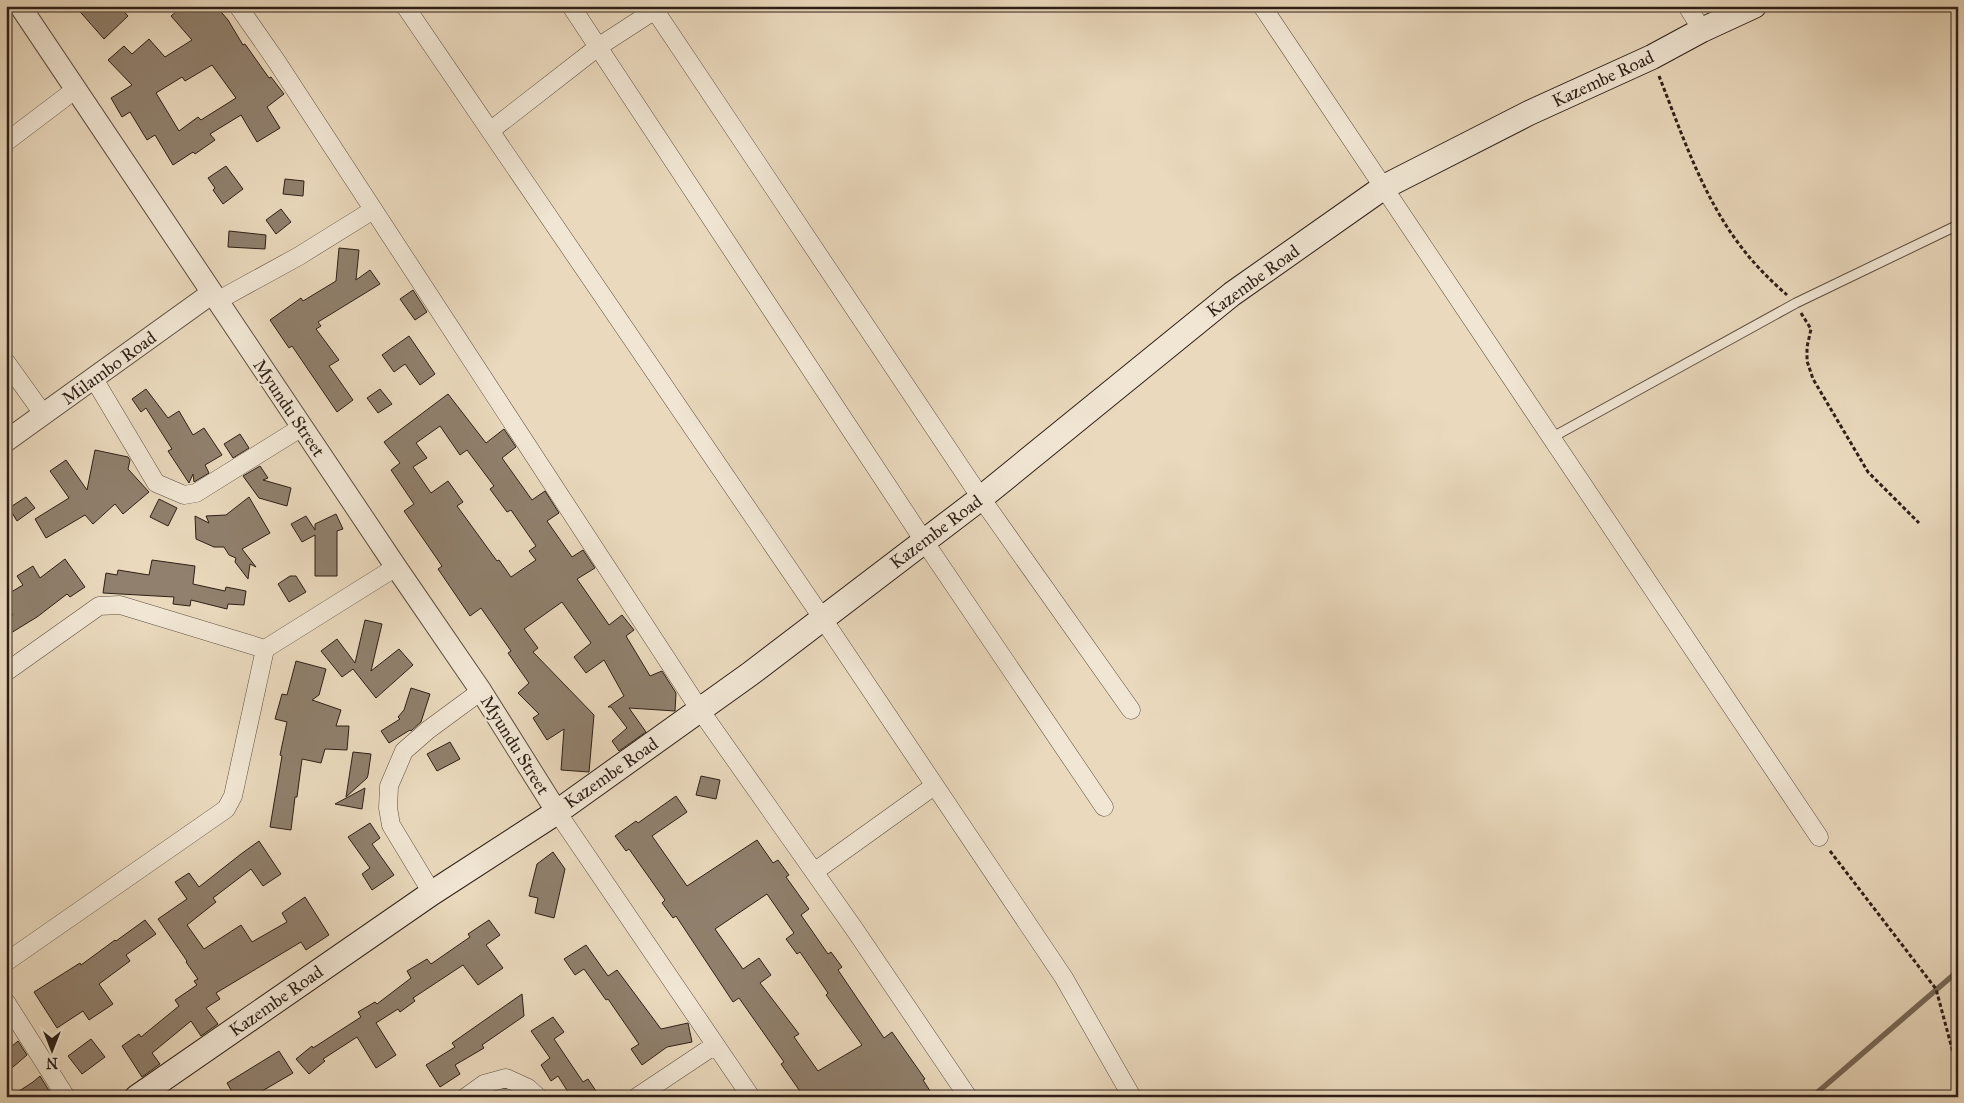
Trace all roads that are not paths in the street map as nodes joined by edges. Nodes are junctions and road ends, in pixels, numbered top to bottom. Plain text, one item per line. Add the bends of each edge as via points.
1 (20, 6) edge
2 (238, 6) edge
3 (405, 6) edge
4 (571, 6) edge
5 (1262, 6) edge
6 (1687, 6) edge
7 (1753, 6) edge
8 (655, 8) edge
9 (1702, 30) junction
10 (598, 47) junction
11 (76, 89) junction
12 (490, 131) junction
13 (6, 142) edge
14 (1384, 187) junction
15 (373, 210) junction
16 (1958, 225) edge
17 (214, 297) junction
18 (6, 362) edge
19 (94, 379) junction
20 (44, 415) junction
21 (302, 428) junction
22 (1551, 438) junction
23 (6, 441) edge
24 (981, 498) junction
25 (924, 541) junction
26 (396, 567) junction
27 (824, 619) junction
28 (266, 649) junction
29 (6, 672) edge
30 (482, 691) junction
31 (700, 710) junction
32 (1131, 710) dead end
33 (934, 786) junction
34 (1104, 807) dead end
35 (557, 812) junction
36 (1819, 837) road end
37 (814, 872) junction
38 (432, 893) junction
39 (6, 962) edge
40 (6, 1002) edge
41 (715, 1046) junction
42 (66, 1097) edge
43 (137, 1097) edge
44 (466, 1097) edge
45 (538, 1097) edge
46 (637, 1097) edge
47 (751, 1097) edge
48 (968, 1097) edge
49 (1132, 1097) edge

1 - 11 street, Myundu Street
2 - 15 street
3 - 12 street
4 - 10 street
5 - 14 street
6 - 9 street
7 - 9 main road, Kazembe Road
8 - 10 street
8 - 24 street
9 - 14 main road, Kazembe Road via 1652,57 1528,113
10 - 12 street
10 - 25 street
11 - 13 street
11 - 17 street, Myundu Street
12 - 27 street
14 - 22 street
14 - 24 main road, Kazembe Road via 1232,294
15 - 17 street via 299,256
15 - 31 street
16 - 22 lane via 1796,303
17 - 19 street, Milambo Road
17 - 21 street, Myundu Street
18 - 20 street
19 - 20 street, Milambo Road
19 - 21 street via 156,483 184,495 196,493
20 - 23 street, Milambo Road
21 - 26 street, Myundu Street
22 - 36 street
24 - 25 main road, Kazembe Road
24 - 32 street
25 - 27 main road, Kazembe Road
25 - 34 street
26 - 28 street
26 - 30 street, Myundu Street
27 - 31 main road, Kazembe Road
27 - 33 street
28 - 29 street via 120,605 99,606
28 - 39 street via 233,796 226,809
30 - 35 street, Myundu Street
30 - 38 street via 404,751 388,786 391,825
31 - 35 main road, Kazembe Road
31 - 37 street
33 - 37 street
33 - 49 street via 1064,978
35 - 38 main road, Kazembe Road
35 - 41 street
37 - 48 street
38 - 43 main road, Kazembe Road
40 - 42 street
41 - 46 street
41 - 47 street
44 - 45 street via 484,1084 506,1078 528,1088

